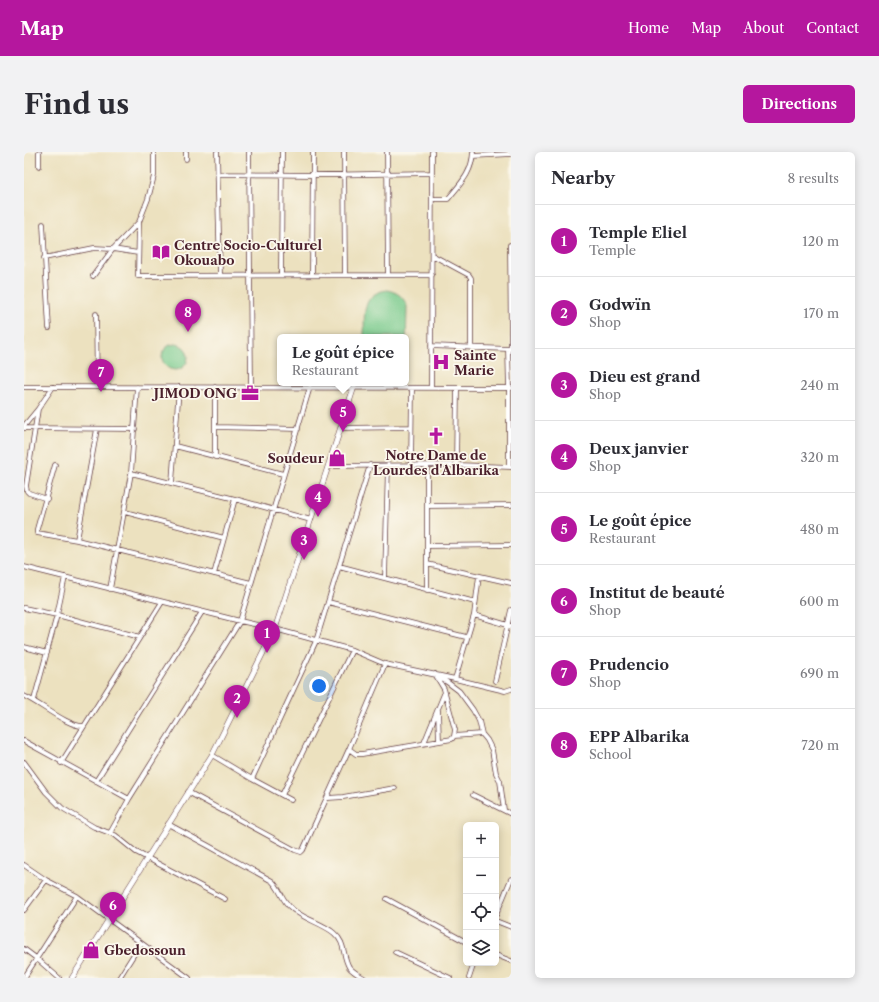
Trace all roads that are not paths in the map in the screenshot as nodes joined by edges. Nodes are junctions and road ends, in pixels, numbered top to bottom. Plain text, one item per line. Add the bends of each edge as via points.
1 (39, 152) edge
2 (154, 152) edge
3 (186, 152) edge
4 (217, 152) edge
5 (249, 152) edge
6 (282, 152) edge
7 (313, 152) edge
8 (344, 152) edge
9 (387, 152) edge
10 (432, 152) edge
11 (473, 154) edge
12 (511, 154) edge
13 (186, 158) dead end
14 (39, 166) dead end
15 (432, 173) junction
16 (218, 174) junction
17 (249, 174) junction
18 (387, 174) junction
19 (282, 175) junction
20 (313, 175) junction
21 (344, 175) junction
22 (432, 199) junction
23 (139, 222) junction
24 (43, 224) dead end
25 (510, 245) edge
26 (113, 249) junction
27 (138, 253) junction
28 (432, 256) junction
29 (44, 258) junction
30 (280, 274) junction
31 (312, 274) junction
32 (220, 275) junction
33 (250, 275) junction
34 (345, 275) junction
35 (388, 275) junction
36 (432, 275) junction
37 (93, 276) dead end
38 (96, 314) dead end
39 (49, 328) dead end
40 (432, 346) junction
41 (471, 348) junction
42 (510, 349) edge
43 (24, 387) edge
44 (53, 387) junction
45 (97, 387) junction
46 (137, 387) junction
47 (179, 387) junction
48 (216, 387) junction
49 (250, 387) junction
50 (310, 387) junction
51 (354, 387) junction
52 (412, 388) junction
53 (432, 388) junction
54 (510, 388) edge
55 (457, 389) junction
56 (38, 409) junction
57 (24, 427) edge
58 (215, 427) junction
59 (510, 427) edge
60 (341, 428) junction
61 (411, 428) junction
62 (35, 429) junction
63 (97, 429) junction
64 (135, 429) junction
65 (298, 429) junction
66 (175, 446) junction
67 (215, 457) junction
68 (55, 465) dead end
69 (388, 465) junction
70 (456, 465) junction
71 (329, 466) junction
72 (370, 466) junction
73 (411, 466) junction
74 (427, 466) junction
75 (510, 467) edge
76 (131, 473) junction
77 (283, 474) junction
78 (172, 483) junction
79 (47, 499) junction
80 (235, 499) junction
81 (511, 505) edge
82 (427, 506) junction
83 (273, 510) junction
84 (125, 512) junction
85 (311, 520) junction
86 (224, 538) junction
87 (77, 540) junction
88 (511, 545) edge
89 (427, 546) junction
90 (118, 550) junction
91 (428, 564) junction
92 (339, 566) junction
93 (24, 567) edge
94 (214, 574) junction
95 (479, 576) junction
96 (65, 577) junction
97 (385, 578) junction
98 (251, 583) junction
99 (511, 583) edge
100 (110, 589) junction
101 (426, 590) junction
102 (162, 602) junction
103 (328, 602) junction
104 (475, 602) junction
105 (24, 608) edge
106 (511, 610) edge
107 (202, 612) junction
108 (57, 615) junction
109 (474, 615) junction
110 (240, 621) junction
111 (510, 625) edge
112 (275, 629) junction
113 (466, 637) junction
114 (140, 638) junction
115 (316, 641) junction
116 (24, 648) edge
117 (352, 650) junction
118 (47, 653) junction
119 (385, 664) junction
120 (436, 676) junction
121 (455, 679) junction
122 (448, 680) junction
123 (495, 680) dead end
124 (511, 689) edge
125 (444, 692) junction
126 (24, 696) edge
127 (34, 700) junction
128 (438, 708) junction
129 (84, 726) junction
130 (482, 734) junction
131 (454, 736) junction
132 (439, 741) junction
133 (25, 743) edge
134 (424, 743) junction
135 (349, 749) junction
136 (212, 755) junction
137 (24, 762) edge
138 (61, 763) junction
139 (252, 779) junction
140 (96, 781) junction
141 (395, 788) dead end
142 (188, 792) junction
143 (282, 795) junction
144 (473, 795) dead end
145 (328, 798) junction
146 (128, 799) junction
147 (291, 800) dead end
148 (504, 810) junction
149 (511, 814) edge
150 (168, 824) junction
151 (110, 833) junction
152 (148, 857) junction
153 (24, 865) edge
154 (511, 879) edge
155 (46, 880) junction
156 (509, 888) edge
157 (77, 896) junction
158 (387, 899) dead end
159 (225, 900) dead end
160 (499, 909) edge
161 (24, 910) edge
162 (109, 919) junction
163 (499, 922) edge
164 (511, 927) edge
165 (463, 940) edge
166 (140, 942) junction
167 (24, 949) edge
168 (395, 952) dead end
169 (499, 956) edge
170 (36, 958) junction
171 (511, 961) edge
172 (473, 966) edge
173 (24, 978) edge
174 (59, 978) edge
175 (72, 978) edge
176 (119, 978) edge
177 (189, 978) edge
178 (364, 978) edge
179 (450, 978) edge
180 (469, 978) edge

1 - 14 street
2 - 23 street via 154,176
3 - 13 street
4 - 16 street
5 - 17 street
6 - 19 street
7 - 20 street
8 - 21 street
9 - 18 street
10 - 15 street
11 - 12 street
11 - 22 street via 469,173 448,199
15 - 18 street
15 - 22 street
16 - 17 street
16 - 32 street
17 - 19 street
17 - 33 street
18 - 21 street
18 - 35 street
19 - 20 street
19 - 30 street
20 - 21 street
20 - 31 street
21 - 34 street
22 - 28 street
23 - 26 street
23 - 27 street
24 - 29 street
25 - 42 street
26 - 27 street
26 - 29 street via 94,248
26 - 37 street
27 - 32 street via 138,276
28 - 36 street
28 - 41 street via 469,275
29 - 39 street
30 - 31 street
30 - 33 street
31 - 34 street
32 - 33 street
33 - 49 street
34 - 35 street
35 - 36 street
36 - 40 street
38 - 45 street
40 - 41 street
40 - 53 street
41 - 42 street
42 - 54 street
43 - 44 street
44 - 45 street
44 - 56 street
45 - 46 street
46 - 47 street
46 - 64 street
47 - 48 street
47 - 66 street
48 - 49 street
48 - 58 street
49 - 50 street
50 - 51 street
50 - 65 street
51 - 52 street
51 - 60 street
52 - 53 street
52 - 61 street
53 - 55 street
54 - 55 street
54 - 59 street
55 - 70 street
56 - 57 street
56 - 62 street
57 - 62 street
58 - 65 street
58 - 67 street
59 - 75 street
60 - 61 street
60 - 71 street
61 - 73 street
62 - 63 street
62 - 79 street via 26,486 28,493
63 - 64 street
63 - 87 street
64 - 76 street
65 - 77 street
66 - 67 street
66 - 78 street
67 - 77 street
68 - 79 street
69 - 72 street
69 - 73 street
69 - 97 street
70 - 74 street
70 - 75 street
71 - 72 street
71 - 85 street
72 - 92 street
73 - 74 street
74 - 82 street
76 - 78 street
76 - 84 street
77 - 83 street
78 - 80 street
79 - 87 street via 37,533
80 - 83 street
80 - 86 street
81 - 82 street
82 - 89 street
83 - 85 street
83 - 98 street
84 - 86 street
84 - 90 street
85 - 112 street
86 - 94 street
87 - 90 street
88 - 89 street
89 - 91 street
90 - 94 street
90 - 100 street
91 - 95 street
91 - 101 street
92 - 97 street
92 - 103 street
93 - 96 street
94 - 98 street
95 - 99 street
95 - 104 street
96 - 100 street
96 - 108 street
97 - 101 street
98 - 110 street
100 - 102 street
101 - 104 street
102 - 107 street
102 - 114 street
103 - 113 street
103 - 115 street
104 - 109 street
105 - 108 street
106 - 111 street
107 - 110 street
107 - 140 street
108 - 114 street
108 - 118 street
109 - 111 street
109 - 113 street
110 - 112 street
110 - 146 street
111 - 123 street
112 - 115 street
112 - 136 street
113 - 121 street
114 - 129 street
115 - 117 street
115 - 139 street
116 - 118 street
117 - 119 street
117 - 143 street
118 - 127 street
119 - 120 street
119 - 135 street
120 - 122 street
120 - 125 street
121 - 122 street
121 - 124 street via 505,691
122 - 125 street
122 - 130 street via 460,691 473,710
125 - 128 street
125 - 131 street via 455,730
126 - 127 street
127 - 129 street via 64,720
128 - 132 street
128 - 134 street
129 - 138 street
130 - 131 street
130 - 148 street via 492,750
131 - 132 street via 452,739
132 - 134 street
133 - 138 street
134 - 135 street via 362,754 356,754
135 - 145 street
136 - 139 street
136 - 142 street
137 - 151 street via 46,792 62,808 94,827
138 - 140 street
139 - 143 street
140 - 146 street
141 - 145 street
142 - 145 street via 301,852
142 - 150 street
143 - 147 street
144 - 148 street
146 - 151 street
148 - 149 street
150 - 152 street
150 - 178 street via 272,881 289,906 334,934 344,946 350,967
151 - 152 street via 136,852
152 - 159 street
152 - 162 street
153 - 155 street
154 - 156 street
155 - 157 street
155 - 161 street
156 - 160 street
157 - 162 street
157 - 170 street
158 - 165 street
162 - 166 street
162 - 175 street
163 - 164 street
166 - 176 street
166 - 177 street
167 - 170 street
168 - 179 street
169 - 171 street
170 - 173 street
170 - 174 street
172 - 180 street

